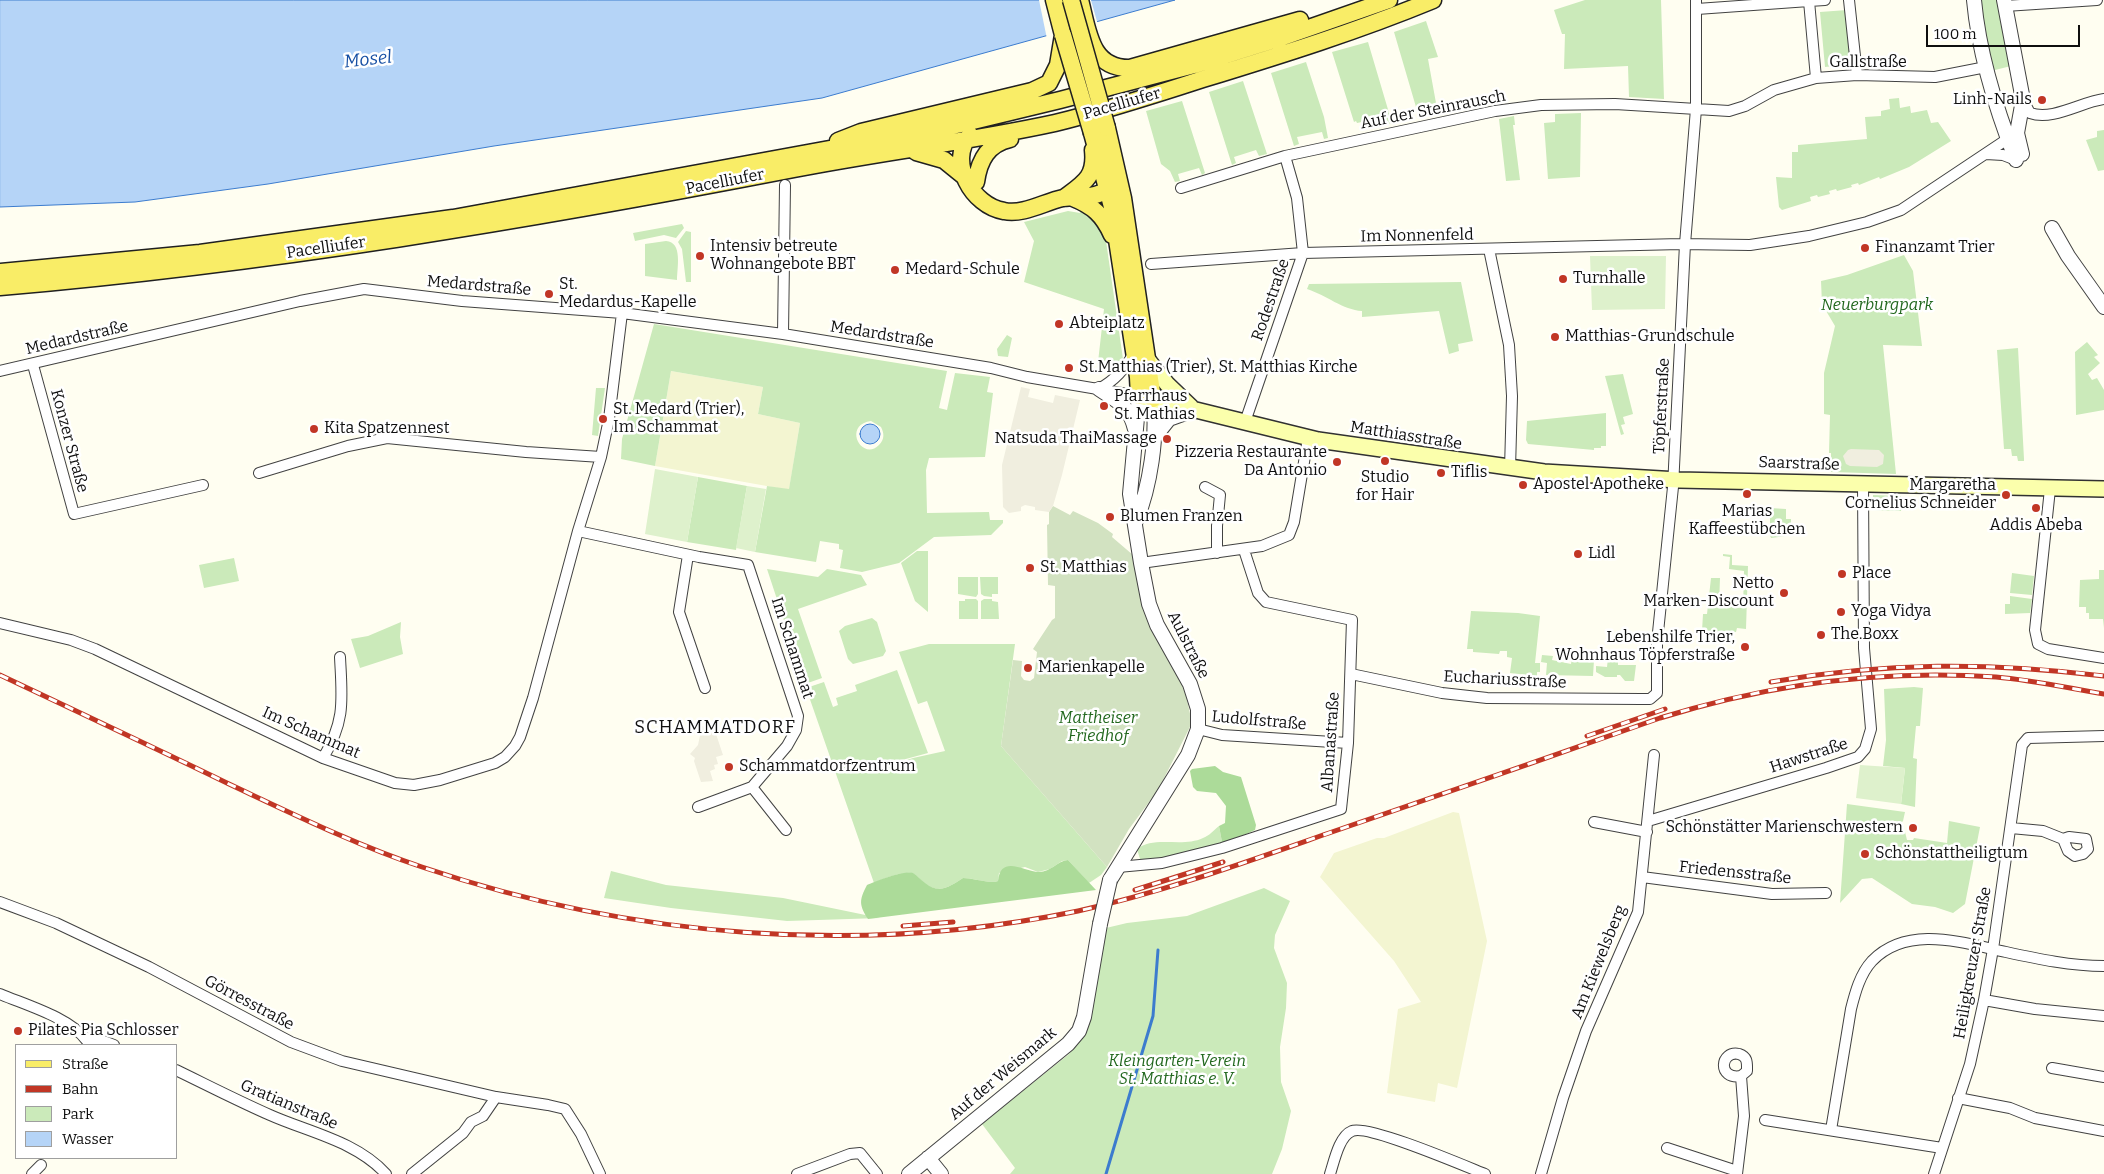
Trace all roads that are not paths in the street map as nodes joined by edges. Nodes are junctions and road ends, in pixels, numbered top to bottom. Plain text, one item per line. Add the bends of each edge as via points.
1 (1054, 0) edge
2 (1071, 0) edge
3 (1080, 0) edge
4 (1389, 0) edge
5 (1433, 0) edge
6 (1825, 0) edge
7 (1849, 0) edge
8 (1974, 0) edge
9 (2097, 0) edge
10 (1810, 1) junction
11 (2005, 3) edge
12 (1696, 5) edge
13 (1349, 14) junction
14 (1063, 35) junction
15 (1986, 67) junction
16 (1857, 74) junction
17 (1816, 78) junction
18 (2104, 99) edge
19 (2023, 100) junction
20 (1996, 106) junction
21 (1696, 110) junction
22 (984, 119) junction
23 (944, 128) junction
24 (1030, 128) junction
25 (1099, 131) junction
26 (2012, 136) junction
27 (964, 142) junction
28 (824, 150) junction
29 (909, 150) junction
30 (1986, 154) junction
31 (1285, 156) junction
32 (2020, 158) joint
33 (1117, 169) junction
34 (970, 180) junction
35 (785, 185) dead end
36 (1108, 187) junction
37 (1181, 188) dead end
38 (1071, 195) junction
39 (1124, 198) junction
40 (2052, 228) dead end
41 (1685, 244) junction
42 (1489, 249) junction
43 (1119, 252) junction
44 (1303, 254) junction
45 (1151, 264) dead end
46 (0, 272) edge
47 (0, 287) edge
48 (2104, 307) edge
49 (622, 313) junction
50 (783, 334) junction
51 (1141, 356) junction
52 (33, 364) junction
53 (0, 371) edge
54 (1099, 389) junction
55 (1146, 398) junction
56 (1194, 410) junction
57 (1245, 422) junction
58 (1136, 435) junction
59 (1308, 438) junction
60 (1153, 440) junction
61 (601, 457) junction
62 (1510, 469) junction
63 (258, 473) dead end
64 (1673, 479) junction
65 (1863, 484) junction
66 (203, 485) dead end
67 (1205, 487) dead end
68 (2050, 489) junction
69 (2104, 489) edge
70 (1136, 522) junction
71 (578, 531) junction
72 (1244, 550) junction
73 (1217, 553) junction
74 (688, 555) junction
75 (1141, 563) junction
76 (0, 623) edge
77 (340, 657) dead end
78 (2104, 658) edge
79 (1351, 674) junction
80 (705, 688) dead end
81 (1657, 693) joint
82 (1198, 730) junction
83 (2104, 736) edge
84 (1348, 743) junction
85 (1654, 755) dead end
86 (323, 758) junction
87 (752, 788) junction
88 (698, 807) dead end
89 (1648, 821) junction
90 (1594, 822) dead end
91 (2011, 828) junction
92 (786, 830) dead end
93 (1647, 832) junction
94 (2064, 839) dead end
95 (1118, 867) junction
96 (1642, 877) junction
97 (1110, 880) joint
98 (1826, 893) dead end
99 (0, 902) edge
100 (1993, 949) junction
101 (2104, 966) edge
102 (0, 994) edge
103 (1984, 1000) junction
104 (2104, 1016) edge
105 (87, 1043) edge
106 (111, 1044) edge
107 (2052, 1068) dead end
108 (178, 1071) edge
109 (1742, 1076) dead end
110 (2104, 1077) edge
111 (496, 1098) junction
112 (1958, 1098) junction
113 (1765, 1120) dead end
114 (1831, 1130) junction
115 (2104, 1131) edge
116 (1667, 1148) dead end
117 (1942, 1148) junction
118 (928, 1158) junction
119 (41, 1162) edge
120 (1737, 1172) edge
121 (32, 1174) edge
122 (49, 1174) edge
123 (386, 1174) edge
124 (412, 1174) edge
125 (600, 1174) edge
126 (797, 1174) edge
127 (877, 1174) edge
128 (910, 1174) edge
129 (941, 1174) edge
130 (1330, 1174) edge
131 (1485, 1174) edge
132 (1540, 1174) edge
133 (1934, 1174) edge

1 - 14 main road
2 - 25 main road, bridge
3 - 13 main road via 1095,51 1115,67 1130,68 1307,18
4 - 13 main road, Pacelliufer
5 - 24 main road, Pacelliufer via 1288,53 1132,102
6 - 10 street
7 - 16 street
8 - 15 street
9 - 11 street
10 - 12 street
10 - 17 street
11 - 19 street
12 - 21 street, Töpferstraße
13 - 22 main road, Pacelliufer via 1194,65
14 - 25 main road, bridge
14 - 28 main road via 1058,66 1049,83 1032,91 861,132
15 - 16 street, Gallstraße via 1935,77
15 - 20 street
16 - 17 street, Gallstraße
17 - 21 street, Gallstraße via 1774,90 1729,111
18 - 19 street via 2041,117 2030,113
19 - 20 street via 2012,110
19 - 26 street
20 - 26 street
21 - 31 street, Auf der Steinrausch via 1615,104 1541,105 1448,120
21 - 41 street, Töpferstraße
22 - 23 main road, Pacelliufer
22 - 27 main road
23 - 27 main road
23 - 28 main road, Pacelliufer
24 - 27 main road, Pacelliufer
24 - 34 main road via 988,151
25 - 33 main road
25 - 36 main road
25 - 38 main road via 1093,168
26 - 30 street, Im Nonnenfeld
26 - 32 street
27 - 29 main road, Pacelliufer
27 - 34 main road via 960,155
28 - 46 main road, Pacelliufer via 452,218 200,253
29 - 34 main road via 944,160
29 - 47 main road, Pacelliufer via 450,231 198,266
30 - 32 street
30 - 41 street, Im Nonnenfeld via 1901,210 1868,222 1750,245
31 - 37 street, Auf der Steinrausch
31 - 44 street, Rodestraße via 1297,198
33 - 36 main road via 1115,181
33 - 39 main road
34 - 38 main road via 968,184 996,210 1012,212
35 - 50 street
36 - 38 main road via 1097,195
36 - 39 main road
36 - 43 main road
38 - 43 main road via 1100,214
39 - 51 main road
40 - 48 street
41 - 42 street, Im Nonnenfeld
41 - 64 street, Töpferstraße
42 - 44 street, Im Nonnenfeld
42 - 62 street via 1509,345 1512,396
43 - 51 main road
44 - 45 street, Im Nonnenfeld
44 - 57 street, Rodestraße
49 - 50 street, Medardstraße
49 - 52 street, Medardstraße via 364,289
49 - 61 street, Im Schammat
50 - 54 street, Medardstraße
51 - 54 street
51 - 55 main road
51 - 56 main road
52 - 53 street, Medardstraße
52 - 66 street, Konzer Straße via 74,514
54 - 55 street, Medardstraße
54 - 58 street via 1126,408 1133,419
55 - 56 main road, Matthiasstraße
55 - 58 street, Aulstraße
55 - 60 street, Aulstraße
56 - 57 main road, Matthiasstraße
56 - 60 street via 1169,418
57 - 59 main road, Matthiasstraße
58 - 70 street, Aulstraße via 1130,494
59 - 62 main road, Matthiasstraße
59 - 72 street via 1289,535
60 - 70 street, Aulstraße via 1144,501
61 - 63 street via 387,438
61 - 71 street, Im Schammat
62 - 64 main road, Matthiasstraße
64 - 65 main road, Saarstraße
64 - 81 street, Töpferstraße via 1658,642
65 - 68 main road, Saarstraße
65 - 89 street, Hawstraße via 1864,648 1871,729 1865,749 1858,757 1826,768
67 - 73 street via 1220,495
68 - 69 main road, Saarstraße
68 - 78 street via 2035,630 2038,644
70 - 75 street, Aulstraße
71 - 74 street, Im Schammat
71 - 86 street, Im Schammat via 534,698 520,737 505,756 476,770 414,785 396,783
72 - 73 street
72 - 79 street, Albanastraße via 1258,593 1266,602 1352,620
73 - 75 street
74 - 80 street via 680,612
74 - 87 street, Im Schammat via 748,566 798,716 796,730 787,746
75 - 82 street, Aulstraße via 1157,625 1190,684 1198,709
76 - 86 street, Im Schammat via 95,649
77 - 86 street via 340,722
79 - 81 street, Euchariusstraße via 1442,693 1487,698 1650,699
79 - 84 street, Albanastraße
82 - 84 street, Ludolfstraße via 1222,735
82 - 95 street, Aulstraße via 1188,755
83 - 91 street, Heiligkreuzer Straße via 2028,738 2022,745
84 - 95 street, Albanastraße via 1342,809 1222,848 1162,863
85 - 89 street, Am Kiewelsberg
87 - 88 street
87 - 92 street
89 - 93 street, Am Kiewelsberg
90 - 93 street
91 - 94 street via 2043,831
91 - 100 street, Heiligkreuzer Straße
93 - 96 street, Am Kiewelsberg
95 - 97 street, Aulstraße
96 - 98 street, Friedensstraße via 1772,894
96 - 132 street, Am Kiewelsberg via 1638,912 1586,1031
97 - 118 street, Auf der Weismark, bridge via 1079,1031 1062,1049
99 - 111 street, Görresstraße via 56,923 149,967 291,1042 342,1061
100 - 101 street via 2068,964
100 - 103 street, Heiligkreuzer Straße
100 - 114 street via 1940,939 1908,941 1887,950 1871,962 1856,990 1851,1009
102 - 105 street via 60,1020 77,1030
103 - 104 street via 2035,1010
103 - 112 street, Heiligkreuzer Straße via 1970,1064
105 - 106 street via 98,1039
107 - 110 street
108 - 123 street, Gratianstraße via 271,1116 354,1150 377,1164
109 - 120 street via 1744,1116
111 - 124 street via 483,1116 471,1122 463,1133
111 - 125 street, Görresstraße via 565,1109
112 - 115 street via 2010,1108 2035,1118
112 - 117 street, Heiligkreuzer Straße
113 - 114 street
114 - 117 street
116 - 120 street
117 - 133 street, Heiligkreuzer Straße
118 - 128 street, Auf der Weismark
118 - 129 street
119 - 121 street
119 - 122 street
126 - 127 street via 860,1153
130 - 131 street via 1344,1138 1350,1131 1358,1129

